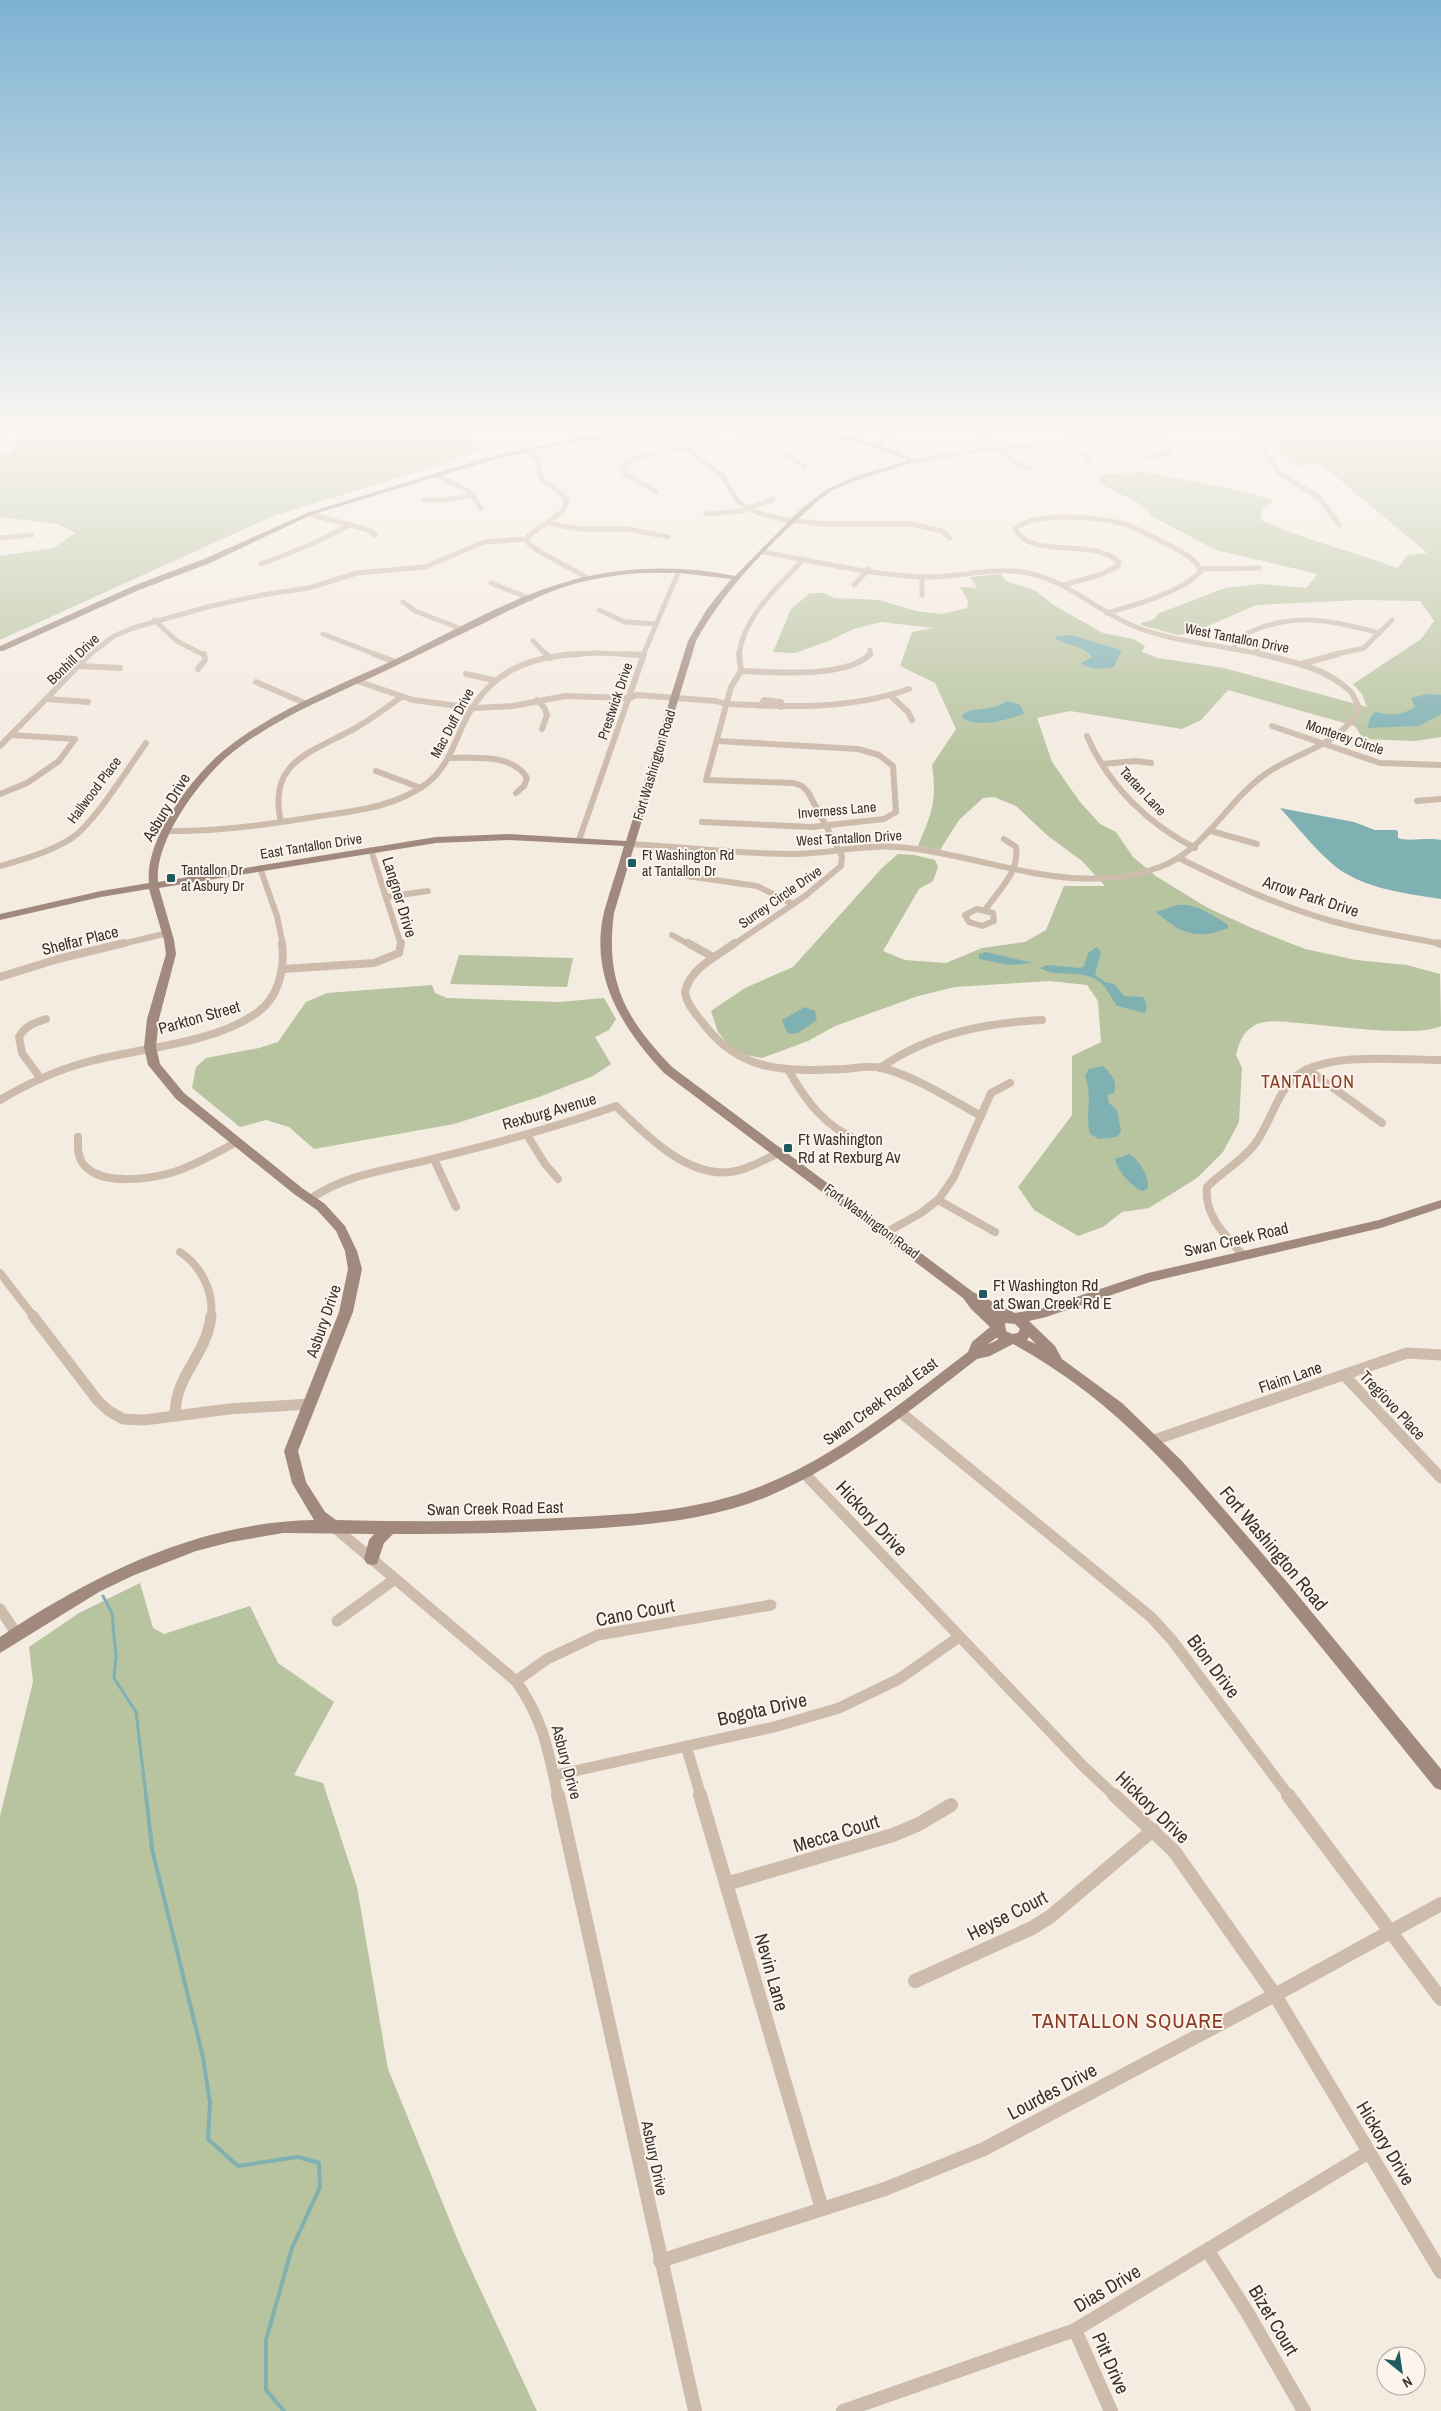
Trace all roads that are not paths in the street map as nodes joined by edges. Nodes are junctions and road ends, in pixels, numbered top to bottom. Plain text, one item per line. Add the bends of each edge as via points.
1 (249, 542) edge
2 (315, 542) edge
3 (487, 542) edge
4 (528, 542) edge
5 (772, 542) edge
6 (1028, 542) edge
7 (1157, 542) edge
8 (762, 552) junction
9 (804, 559) junction
10 (261, 564) dead end
11 (1258, 568) dead end
12 (868, 569) junction
13 (1201, 569) junction
14 (678, 571) junction
15 (922, 577) junction
16 (588, 578) junction
17 (736, 578) junction
18 (491, 582) dead end
19 (854, 585) dead end
20 (1063, 585) junction
21 (922, 595) dead end
22 (531, 599) junction
23 (403, 602) dead end
24 (599, 610) dead end
25 (1107, 613) junction
26 (154, 620) junction
27 (1392, 620) dead end
28 (656, 624) junction
29 (464, 630) junction
30 (1379, 633) junction
31 (323, 634) dead end
32 (1238, 639) junction
33 (533, 640) dead end
34 (0, 649) edge
35 (1232, 649) junction
36 (870, 650) dead end
37 (1257, 652) junction
38 (643, 656) junction
39 (550, 658) junction
40 (395, 662) junction
41 (1301, 664) junction
42 (78, 666) junction
43 (120, 668) dead end
44 (198, 669) dead end
45 (741, 671) junction
46 (466, 674) dead end
47 (493, 680) junction
48 (357, 681) junction
49 (256, 682) dead end
50 (909, 689) dead end
51 (892, 697) junction
52 (400, 698) junction
53 (630, 698) junction
54 (47, 699) junction
55 (537, 700) junction
56 (674, 701) junction
57 (88, 702) dead end
58 (307, 704) junction
59 (726, 704) junction
60 (472, 707) junction
61 (912, 720) dead end
62 (1272, 726) dead end
63 (542, 729) dead end
64 (11, 735) junction
65 (1087, 736) dead end
66 (718, 741) junction
67 (146, 743) dead end
68 (1322, 743) junction
69 (0, 746) edge
70 (448, 758) junction
71 (1151, 763) dead end
72 (1102, 764) junction
73 (1441, 765) edge
74 (376, 771) dead end
75 (421, 788) junction
76 (516, 793) dead end
77 (0, 794) edge
78 (1441, 799) edge
79 (1417, 801) dead end
80 (281, 822) junction
81 (702, 822) dead end
82 (825, 825) junction
83 (167, 831) junction
84 (1211, 831) junction
85 (1004, 839) dead end
86 (579, 840) junction
87 (630, 844) junction
88 (1257, 844) dead end
89 (1195, 848) junction
90 (371, 850) junction
91 (840, 851) junction
92 (1179, 858) junction
93 (0, 866) edge
94 (260, 868) junction
95 (1012, 871) junction
96 (687, 876) dead end
97 (153, 886) junction
98 (428, 891) dead end
99 (386, 897) junction
100 (793, 904) junction
101 (985, 910) dead end
102 (0, 917) edge
103 (168, 933) junction
104 (672, 935) dead end
105 (1441, 944) edge
106 (713, 957) junction
107 (283, 969) junction
108 (0, 977) edge
109 (46, 1019) dead end
110 (1042, 1020) dead end
111 (150, 1047) junction
112 (1441, 1060) edge
113 (880, 1068) junction
114 (1307, 1069) junction
115 (789, 1071) junction
116 (42, 1079) junction
117 (1010, 1083) dead end
118 (0, 1100) edge
119 (981, 1116) junction
120 (1382, 1123) dead end
121 (527, 1135) junction
122 (78, 1137) dead end
123 (858, 1140) dead end
124 (237, 1142) junction
125 (781, 1152) junction
126 (434, 1159) junction
127 (558, 1179) dead end
128 (310, 1199) junction
129 (938, 1200) junction
130 (1441, 1204) edge
131 (456, 1207) dead end
132 (887, 1232) junction
133 (996, 1232) dead end
134 (180, 1252) dead end
135 (1243, 1255) junction
136 (0, 1274) edge
137 (968, 1294) junction
138 (1041, 1314) junction
139 (1013, 1318) junction
140 (997, 1327) junction
141 (1027, 1328) junction
142 (1013, 1339) junction
143 (973, 1354) junction
144 (1441, 1355) edge
145 (1056, 1360) junction
146 (1344, 1375) junction
147 (310, 1404) junction
148 (899, 1411) junction
149 (174, 1416) junction
150 (1151, 1441) junction
151 (804, 1473) junction
152 (1441, 1478) edge
153 (334, 1527) junction
154 (390, 1528) junction
155 (372, 1559) junction
156 (395, 1578) junction
157 (771, 1605) dead end
158 (0, 1609) edge
159 (337, 1621) dead end
160 (17, 1634) junction
161 (959, 1637) junction
162 (0, 1646) edge
163 (516, 1681) junction
164 (686, 1746) junction
165 (556, 1775) junction
166 (1441, 1782) edge
167 (951, 1804) dead end
168 (1153, 1830) junction
169 (726, 1884) junction
170 (1441, 1904) edge
171 (1391, 1931) junction
172 (915, 1981) dead end
173 (1275, 1995) junction
174 (1441, 1999) edge
175 (1369, 2152) junction
176 (822, 2209) junction
177 (1208, 2251) junction
178 (660, 2261) junction
179 (1441, 2272) edge
180 (1075, 2330) junction
181 (695, 2411) edge
182 (843, 2411) edge
183 (1111, 2411) edge
184 (1304, 2411) edge

1 - 34 main road
2 - 10 street
3 - 26 street, Bonhill Drive via 425,567 357,573 316,586 242,598
4 - 16 street via 533,549 569,565
5 - 8 main road, Fort Washington Road
6 - 20 street via 1096,550 1119,562 1118,566 1100,575
7 - 13 street via 1189,557
8 - 9 street, West Tantallon Drive
8 - 17 main road, Fort Washington Road
9 - 12 street, West Tantallon Drive
9 - 45 street via 765,603 750,626 740,650
11 - 13 street
12 - 15 street, West Tantallon Drive
12 - 19 street
13 - 25 street via 1192,580
14 - 16 main road, Asbury Drive via 627,572
14 - 17 main road, Asbury Drive
14 - 28 street, Prestwick Drive
15 - 20 street, West Tantallon Drive via 1012,571
15 - 21 street
16 - 22 main road, Asbury Drive
17 - 56 main road, Fort Washington Road via 700,624
18 - 22 street
20 - 25 street, West Tantallon Drive
22 - 29 main road, Asbury Drive
23 - 29 street via 422,614
24 - 28 street via 624,622
25 - 35 street, West Tantallon Drive via 1158,634
26 - 42 street, Bonhill Drive via 109,640
26 - 44 street via 177,640 204,654 205,660
27 - 30 street
28 - 38 street, Prestwick Drive
29 - 40 main road, Asbury Drive
30 - 32 street via 1303,618 1272,623
30 - 41 street via 1364,648
31 - 40 street
32 - 35 street
32 - 37 street via 1257,646
33 - 39 street
35 - 37 street, West Tantallon Drive
36 - 45 street via 870,654 857,661 822,670
37 - 41 street, West Tantallon Drive
38 - 39 street, Mac Duff Drive via 589,654
38 - 53 street, Prestwick Drive
39 - 47 street, Mac Duff Drive via 510,670
40 - 48 main road, Asbury Drive
41 - 68 street, West Tantallon Drive via 1340,683 1353,693 1360,708 1356,718
42 - 43 street
42 - 54 street, Bonhill Drive
45 - 59 street via 733,681
46 - 47 street
47 - 60 street, Mac Duff Drive
48 - 52 street
48 - 58 main road, Asbury Drive
49 - 58 street
50 - 51 street
51 - 59 street via 832,705
51 - 61 street
52 - 60 street
52 - 80 street via 362,724 308,753 289,769 277,796
53 - 55 street via 565,696
53 - 56 street via 635,701
53 - 86 street, Prestwick Drive
54 - 57 street
54 - 64 street, Bonhill Drive
55 - 60 street via 513,706
55 - 63 street via 547,716
56 - 59 street via 714,706
56 - 87 main road, Fort Washington Road
58 - 83 main road, Asbury Drive via 269,724 224,755 205,774
59 - 66 street
60 - 70 street, Mac Duff Drive
62 - 68 street, Monterey Circle
64 - 69 street, Bonhill Drive
64 - 77 street via 76,739 59,761 28,783
65 - 72 street, Tartan Lane
66 - 82 street via 706,780 800,785 807,790
66 - 82 street, Inverness Lane via 858,749 873,752 891,763 896,803 894,815 884,819
67 - 93 street, Hallwood Place via 88,822 73,837 43,853
68 - 73 street, Monterey Circle via 1380,763
68 - 84 street, West Tantallon Drive via 1258,779 1241,794
70 - 75 street, Mac Duff Drive via 439,772
70 - 76 street via 495,760 517,765 527,778
71 - 72 street
72 - 89 street, Tartan Lane via 1154,823
74 - 75 street
75 - 80 street, Mac Duff Drive via 370,807
78 - 79 street
80 - 83 street, Mac Duff Drive via 211,832
81 - 82 street, Inverness Lane via 800,828
82 - 91 street
83 - 97 main road, Asbury Drive via 156,855
84 - 88 street
84 - 89 street, West Tantallon Drive
85 - 95 street via 1017,850 1017,861
86 - 87 main road, East Tantallon Drive
86 - 90 main road, East Tantallon Drive via 476,837
87 - 91 street, West Tantallon Drive via 792,854
87 - 125 main road, Fort Washington Road via 604,933 604,957 613,991 642,1041 668,1070
89 - 92 street, West Tantallon Drive
90 - 94 main road, East Tantallon Drive
90 - 99 street, Langner Drive
91 - 95 street, West Tantallon Drive via 887,846 912,848
91 - 100 street, Surrey Circle Drive via 839,869
92 - 95 street, West Tantallon Drive via 1148,872 1101,881 1056,879
92 - 105 street, Arrow Park Drive via 1290,908 1346,925
94 - 97 main road, East Tantallon Drive
94 - 107 street, Parkton Street via 280,922
95 - 101 street
96 - 100 street via 757,886
97 - 102 main road, East Tantallon Drive via 67,900
97 - 103 main road, Asbury Drive
98 - 99 street
99 - 107 street, Langner Drive via 401,945 399,953 374,963
100 - 106 street, Surrey Circle Drive
103 - 108 street, Shelfar Place via 58,959
103 - 111 main road, Asbury Drive via 170,964 153,1019
104 - 106 street
106 - 115 street, Surrey Circle Drive via 694,973 684,990 692,1010 732,1053 762,1066
107 - 111 street, Parkton Street via 272,999 253,1016 230,1027
109 - 116 street via 25,1028 17,1044 20,1053
110 - 113 street via 986,1026 929,1040 903,1051
111 - 116 street, Parkton Street via 79,1065
111 - 124 main road, Asbury Drive via 154,1064 180,1096
112 - 114 street via 1338,1060
113 - 115 street, Surrey Circle Drive
113 - 119 street, Surrey Circle Drive via 924,1085
114 - 120 street
114 - 135 street via 1287,1083 1270,1124 1253,1147 1207,1187 1205,1195 1212,1216
115 - 123 street via 823,1119 837,1132
116 - 118 street, Parkton Street
117 - 119 street via 992,1093
119 - 129 street via 953,1177
121 - 125 street, Rexburg Avenue via 616,1106 685,1163 702,1170 736,1171
121 - 126 street, Rexburg Avenue
121 - 127 street
122 - 124 street via 78,1158 87,1170 97,1175 126,1178 174,1172
124 - 128 main road, Asbury Drive
125 - 132 main road, Fort Washington Road
126 - 128 street, Rexburg Avenue via 362,1174 329,1186
126 - 131 street
128 - 147 main road, Asbury Drive via 341,1229 355,1269 346,1312
129 - 132 street
129 - 133 street
130 - 135 main road, Swan Creek Road via 1381,1224
132 - 137 main road, Fort Washington Road
134 - 149 street via 203,1276 212,1312 205,1343 179,1385
135 - 138 main road, Swan Creek Road via 1148,1278
136 - 149 street via 109,1411 132,1420
137 - 139 main road, Fort Washington Road
137 - 140 main road, Fort Washington Road
138 - 139 main road, Swan Creek Road
138 - 141 main road, Swan Creek Road
139 - 140 main road via 1000,1320
139 - 141 main road
140 - 142 main road via 1003,1337
140 - 143 main road, Swan Creek Road East
141 - 142 main road via 1022,1337
141 - 145 main road, Fort Washington Road
142 - 143 main road, Swan Creek Road East
142 - 145 main road, Fort Washington Road
143 - 148 main road, Swan Creek Road East
144 - 146 street, Flaim Lane via 1407,1353
145 - 150 main road, Fort Washington Road via 1095,1389
146 - 150 street, Flaim Lane
146 - 152 street, Tregiovo Place
147 - 149 street
147 - 153 main road, Asbury Drive via 291,1451 294,1468 299,1483 320,1516
148 - 151 main road, Swan Creek Road East
148 - 171 street, Bion Drive via 1151,1617 1172,1640
150 - 166 main road, Fort Washington Road via 1223,1516
151 - 154 main road, Swan Creek Road East via 751,1497 668,1516 548,1525
151 - 161 street, Hickory Drive
153 - 154 main road, Swan Creek Road East
153 - 155 street, Asbury Drive
153 - 160 main road, Swan Creek Road East via 257,1530 181,1551 99,1584
154 - 155 main road via 377,1540
155 - 156 street, Asbury Drive
156 - 159 street
156 - 163 street, Asbury Drive
157 - 163 street, Cano Court via 598,1636 547,1659
158 - 160 street
160 - 162 main road, Swan Creek Road East
161 - 164 street, Bogota Drive via 900,1679 853,1703 774,1727
161 - 168 street, Hickory Drive via 1083,1766
163 - 165 street, Asbury Drive via 531,1702 544,1731
164 - 165 street, Bogota Drive
164 - 169 street, Nevin Lane
165 - 178 street, Asbury Drive
167 - 169 street, Mecca Court via 919,1824 893,1835
168 - 172 street, Heyse Court via 1051,1916 1032,1928
168 - 173 street, Hickory Drive via 1174,1851
169 - 176 street, Nevin Lane
170 - 171 street, Lourdes Drive
171 - 173 street, Lourdes Drive
171 - 174 street, Bion Drive
173 - 175 street, Hickory Drive
173 - 176 street, Lourdes Drive via 984,2148 885,2189
175 - 177 street, Dias Drive
175 - 179 street, Hickory Drive
176 - 178 street, Lourdes Drive
177 - 180 street, Dias Drive
177 - 184 street, Bizet Court
178 - 181 street, Asbury Drive
180 - 182 street, Dias Drive
180 - 183 street, Pitt Drive

